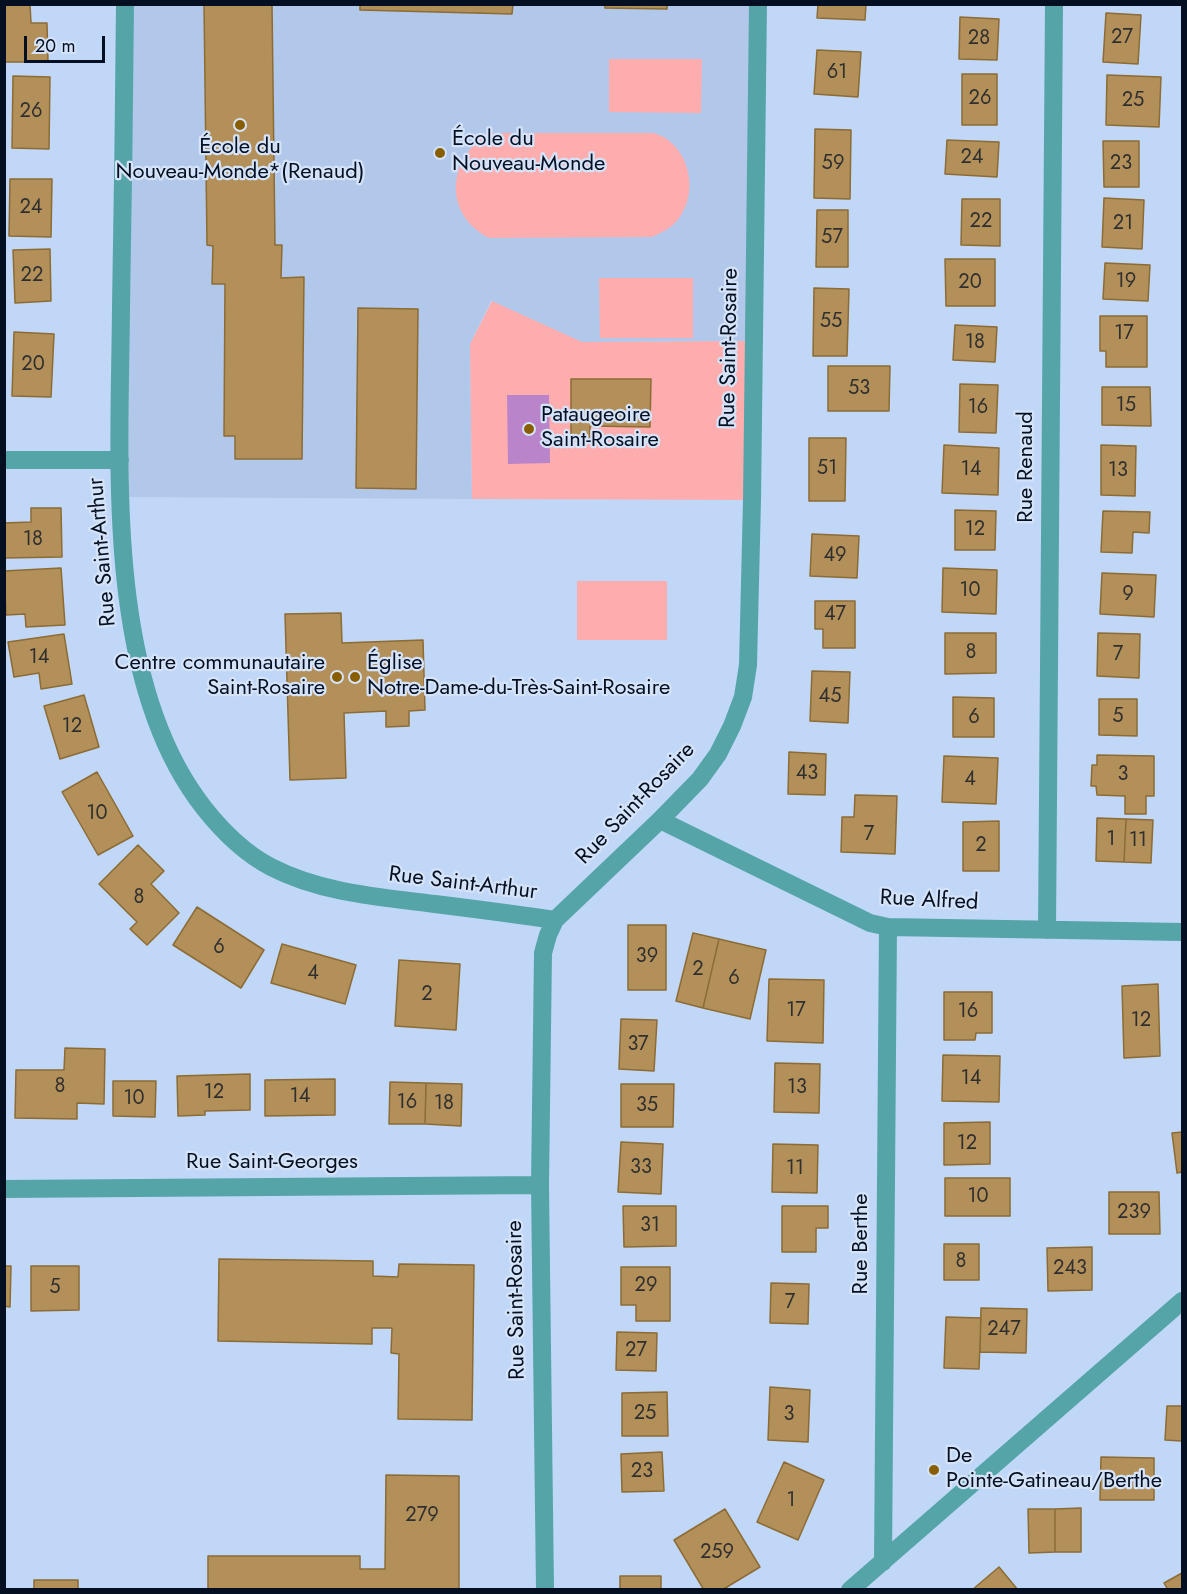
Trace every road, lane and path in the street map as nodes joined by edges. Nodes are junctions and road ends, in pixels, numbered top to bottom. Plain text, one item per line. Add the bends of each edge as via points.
1 (125, 4) edge
2 (758, 4) edge
3 (1054, 4) edge
4 (4, 460) edge
5 (120, 460) junction
6 (660, 820) junction
7 (555, 920) junction
8 (888, 927) junction
9 (1047, 930) junction
10 (1182, 932) edge
11 (540, 1185) junction
12 (4, 1189) edge
13 (1182, 1301) edge
14 (883, 1562) junction
15 (545, 1590) edge
16 (850, 1590) edge

1 - 5 street, Rue Saint-Arthur
2 - 6 street, Rue Saint-Rosaire via 748,665 744,697 718,754
3 - 9 street, Rue Renaud
4 - 5 street
5 - 7 street, Rue Saint-Arthur via 127,595 144,678 177,768 195,797 231,839 273,868 333,889
6 - 7 street, Rue Saint-Rosaire
6 - 8 street, Rue Alfred via 870,923
7 - 11 street, Rue Saint-Rosaire via 543,953
8 - 9 street, Rue Alfred
8 - 14 street, Rue Berthe
9 - 10 street, Rue Alfred
11 - 12 street, Rue Saint-Georges
11 - 15 street, Rue Saint-Rosaire
13 - 14 street
14 - 16 street

